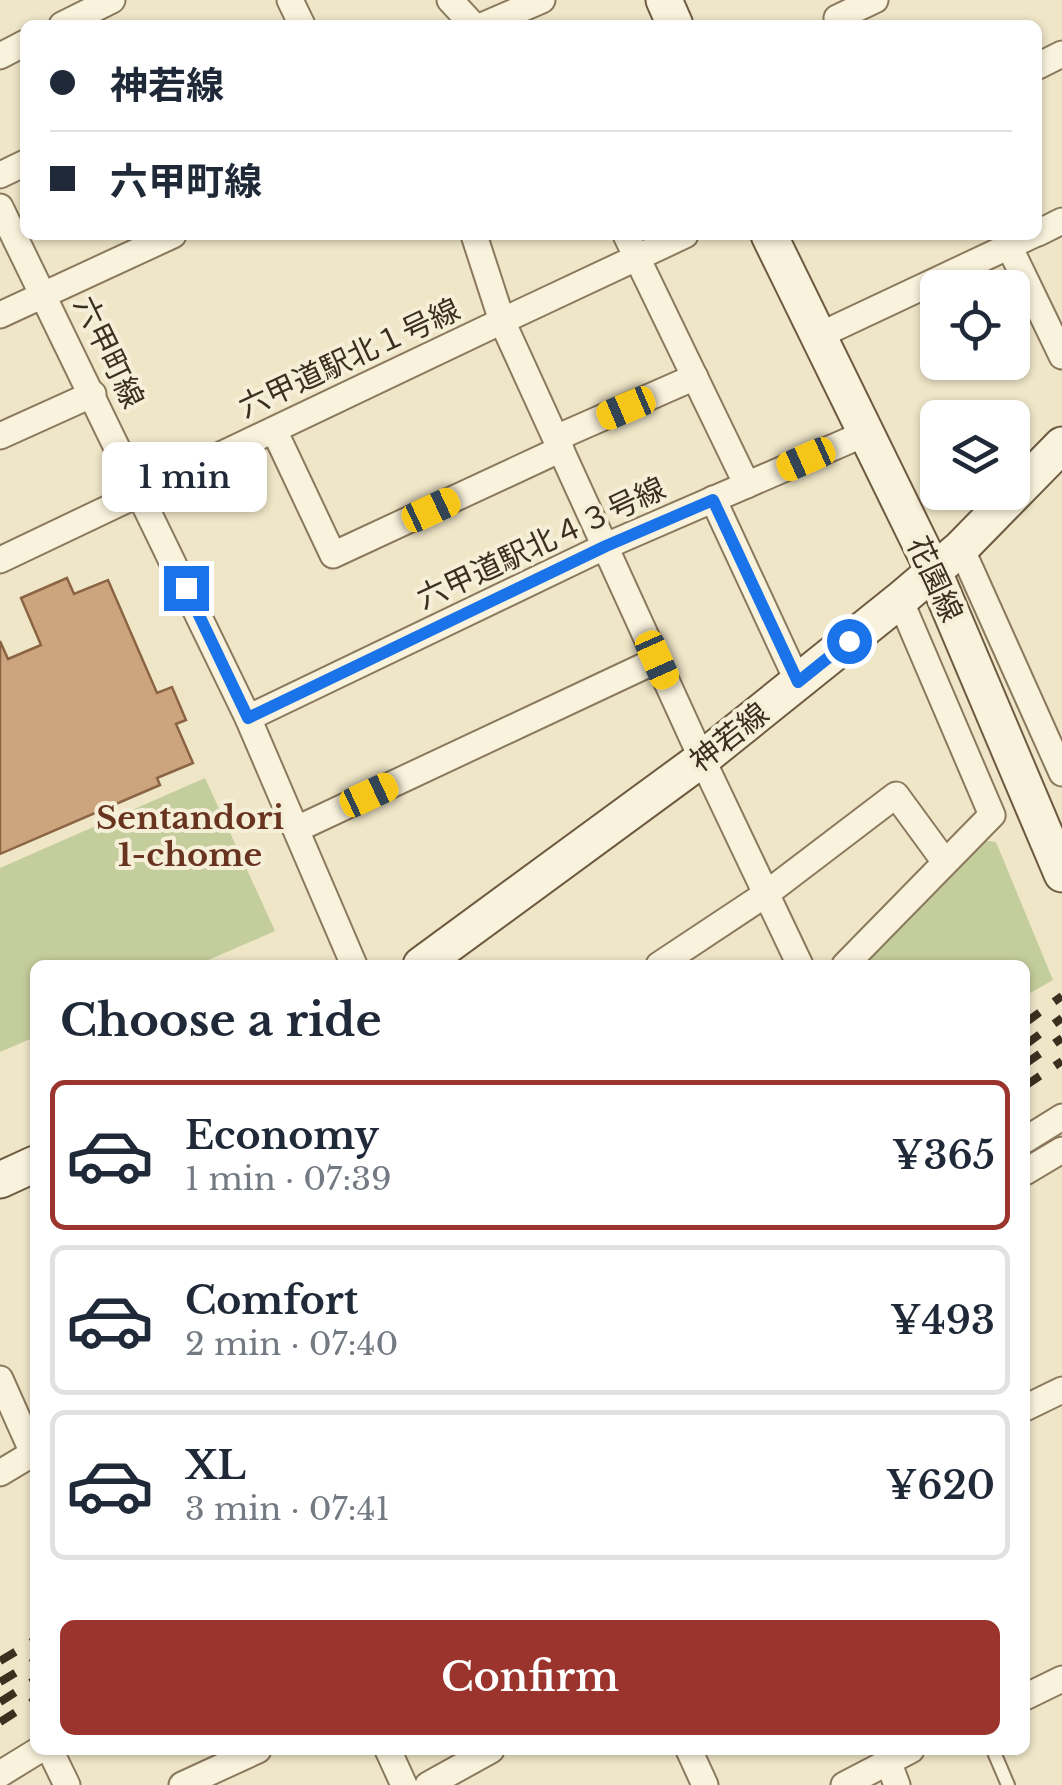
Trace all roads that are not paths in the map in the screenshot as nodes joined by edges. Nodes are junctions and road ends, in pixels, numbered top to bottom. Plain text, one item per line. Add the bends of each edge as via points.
1 (112, 0) edge
2 (450, 0) edge
3 (542, 0) edge
4 (875, 0) edge
5 (835, 14) edge
6 (63, 16) edge
7 (468, 20) edge
8 (496, 20) edge
9 (0, 207) edge
10 (163, 240) edge
11 (476, 240) edge
12 (661, 240) edge
13 (771, 240) edge
14 (1022, 240) edge
15 (632, 246) edge
16 (1009, 246) junction
17 (45, 295) junction
18 (0, 314) edge
19 (502, 322) junction
20 (818, 336) junction
21 (1062, 356) edge
22 (695, 377) junction
23 (93, 394) junction
24 (274, 430) junction
25 (864, 434) junction
26 (0, 436) edge
27 (559, 444) junction
28 (1062, 446) edge
29 (747, 485) junction
30 (141, 493) junction
31 (713, 500) junction
32 (606, 546) junction
33 (961, 548) junction
34 (0, 560) edge
35 (934, 572) junction
36 (900, 600) junction
37 (657, 660) junction
38 (798, 682) junction
39 (248, 718) junction
40 (702, 759) junction
41 (1061, 769) edge
42 (297, 829) junction
43 (945, 862) junction
44 (1062, 874) edge
45 (766, 894) junction
46 (352, 960) edge
47 (428, 960) edge
48 (667, 960) edge
49 (798, 960) edge
50 (850, 960) edge
51 (1062, 1117) edge
52 (1030, 1137) edge
53 (1062, 1150) edge
54 (30, 1166) edge
55 (1030, 1169) edge
56 (0, 1180) edge
57 (0, 1378) edge
58 (1062, 1390) edge
59 (1030, 1406) edge
60 (30, 1443) edge
61 (30, 1454) edge
62 (0, 1473) edge
63 (1062, 1680) edge
64 (1030, 1695) edge
65 (32, 1755) edge
66 (52, 1755) edge
67 (247, 1755) edge
68 (390, 1755) edge
69 (482, 1755) edge
70 (691, 1755) edge
71 (995, 1755) edge
72 (899, 1765) edge
73 (0, 1774) edge
74 (67, 1785) edge
75 (182, 1785) edge
76 (404, 1785) edge
77 (428, 1785) edge
78 (705, 1785) edge
79 (844, 1785) edge
80 (1008, 1785) edge

1 - 6 street
2 - 7 street
3 - 8 street
4 - 5 street
9 - 17 street, 六甲町線
10 - 17 street
11 - 19 street, 六甲道駅北１号線
12 - 15 street
13 - 20 street, 花園線
14 - 16 street
15 - 19 street
15 - 22 street
16 - 20 street
16 - 21 street
17 - 18 street
17 - 23 street, 六甲町線
19 - 24 street, 六甲道駅北１号線
19 - 27 street
20 - 25 street, 花園線
22 - 27 street
22 - 29 street
23 - 26 street
23 - 30 street, 六甲町線
24 - 27 street via 333,555
24 - 30 street, 六甲道駅北１号線
25 - 29 street, 六甲道駅北４３号線
25 - 35 street, 花園線
27 - 32 street
28 - 33 street, 神若線
29 - 31 street, 六甲道駅北４３号線
30 - 34 street, 六甲道駅北１号線
30 - 39 street, 六甲町線
31 - 32 street, 六甲道駅北４３号線
31 - 38 street
32 - 37 street
32 - 39 street, 六甲道駅北４３号線
33 - 35 street, 神若線
33 - 41 street
35 - 36 street, 神若線
35 - 44 street, 花園線
36 - 38 street, 神若線
36 - 43 street via 992,815
37 - 40 street
37 - 42 street
38 - 40 street, 神若線
39 - 42 street, 六甲町線
40 - 45 street
40 - 47 street, 神若線
42 - 46 street, 六甲町線
43 - 45 street via 896,794
43 - 50 street
45 - 48 street
45 - 49 street
51 - 52 street
53 - 55 street
54 - 56 street
57 - 60 street
58 - 59 street
61 - 62 street
63 - 64 street
65 - 73 street
66 - 74 street
67 - 75 street
68 - 76 street
69 - 77 street
70 - 78 street
71 - 80 lane
72 - 79 street

